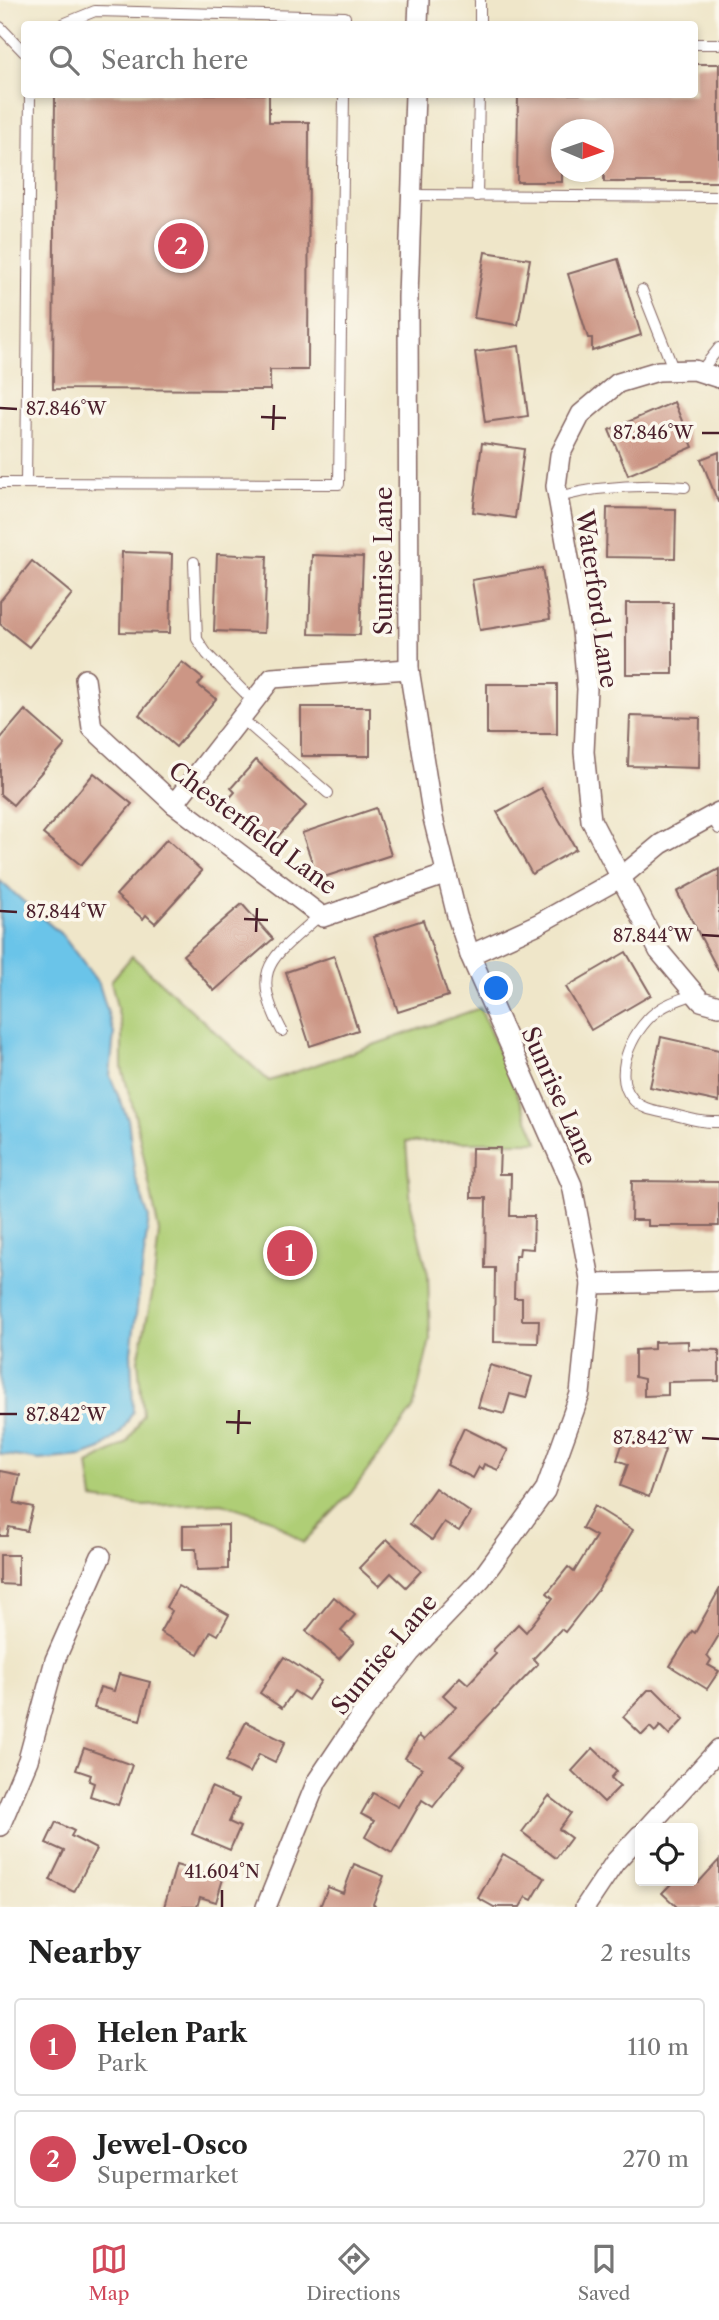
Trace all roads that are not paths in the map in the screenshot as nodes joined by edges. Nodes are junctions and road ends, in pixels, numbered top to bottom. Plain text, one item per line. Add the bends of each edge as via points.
1 (419, 0) edge
2 (480, 0) edge
3 (70, 21) edge
4 (345, 21) edge
5 (418, 21) edge
6 (480, 21) edge
7 (0, 27) edge
8 (21, 44) edge
9 (698, 44) edge
10 (719, 44) edge
11 (30, 98) edge
12 (344, 98) edge
13 (415, 98) edge
14 (479, 98) edge
15 (411, 195) junction
16 (477, 196) junction
17 (719, 197) edge
18 (642, 290) dead end
19 (719, 348) edge
20 (674, 370) junction
21 (700, 372) junction
22 (719, 378) edge
23 (0, 483) edge
24 (26, 484) junction
25 (685, 487) dead end
26 (558, 497) junction
27 (194, 562) dead end
28 (409, 668) junction
29 (85, 679) dead end
30 (254, 702) junction
31 (241, 719) junction
32 (328, 793) dead end
33 (174, 804) junction
34 (716, 819) edge
35 (447, 874) junction
36 (620, 878) junction
37 (320, 915) junction
38 (470, 955) junction
39 (695, 993) junction
40 (719, 1006) edge
41 (282, 1031) dead end
42 (719, 1122) edge
43 (719, 1281) edge
44 (591, 1284) junction
45 (101, 1556) dead end
46 (719, 1749) edge
47 (652, 1823) edge
48 (0, 1826) edge
49 (635, 1840) edge
50 (266, 1907) edge
51 (585, 1907) edge

1 - 5 street
2 - 6 lane
3 - 4 lane via 94,11 345,17
7 - 8 lane
9 - 10 lane
11 - 24 lane
12 - 24 lane via 339,484
13 - 15 street, Sunrise Lane
14 - 16 lane
15 - 16 lane
15 - 28 street, Sunrise Lane
16 - 17 lane
18 - 20 lane
19 - 21 lane
20 - 21 street
20 - 26 street, Waterford Lane via 618,383 581,414 560,455
21 - 22 street
23 - 24 lane
25 - 26 lane via 649,484
26 - 36 street, Waterford Lane via 582,631 587,689 584,752 591,820
27 - 30 lane via 197,639
28 - 30 street via 272,678
28 - 35 street, Sunrise Lane via 433,818
29 - 33 street, Chesterfield Lane via 92,728
30 - 31 street
31 - 32 lane
31 - 33 street
33 - 37 street, Chesterfield Lane
34 - 36 street via 661,844
35 - 37 street, Chesterfield Lane
35 - 38 street, Sunrise Lane
36 - 38 street
36 - 39 street, Waterford Lane via 659,951
37 - 41 lane via 275,958 264,977 269,1006
38 - 44 street, Sunrise Lane via 572,1185
39 - 40 street via 701,1001
39 - 42 lane via 660,1008 641,1026 630,1043 626,1090 646,1108
43 - 44 street
44 - 50 street, Sunrise Lane via 580,1394 545,1491 481,1579 410,1653 364,1711 317,1781
45 - 48 street via 55,1660 29,1760
46 - 47 street
49 - 51 street

